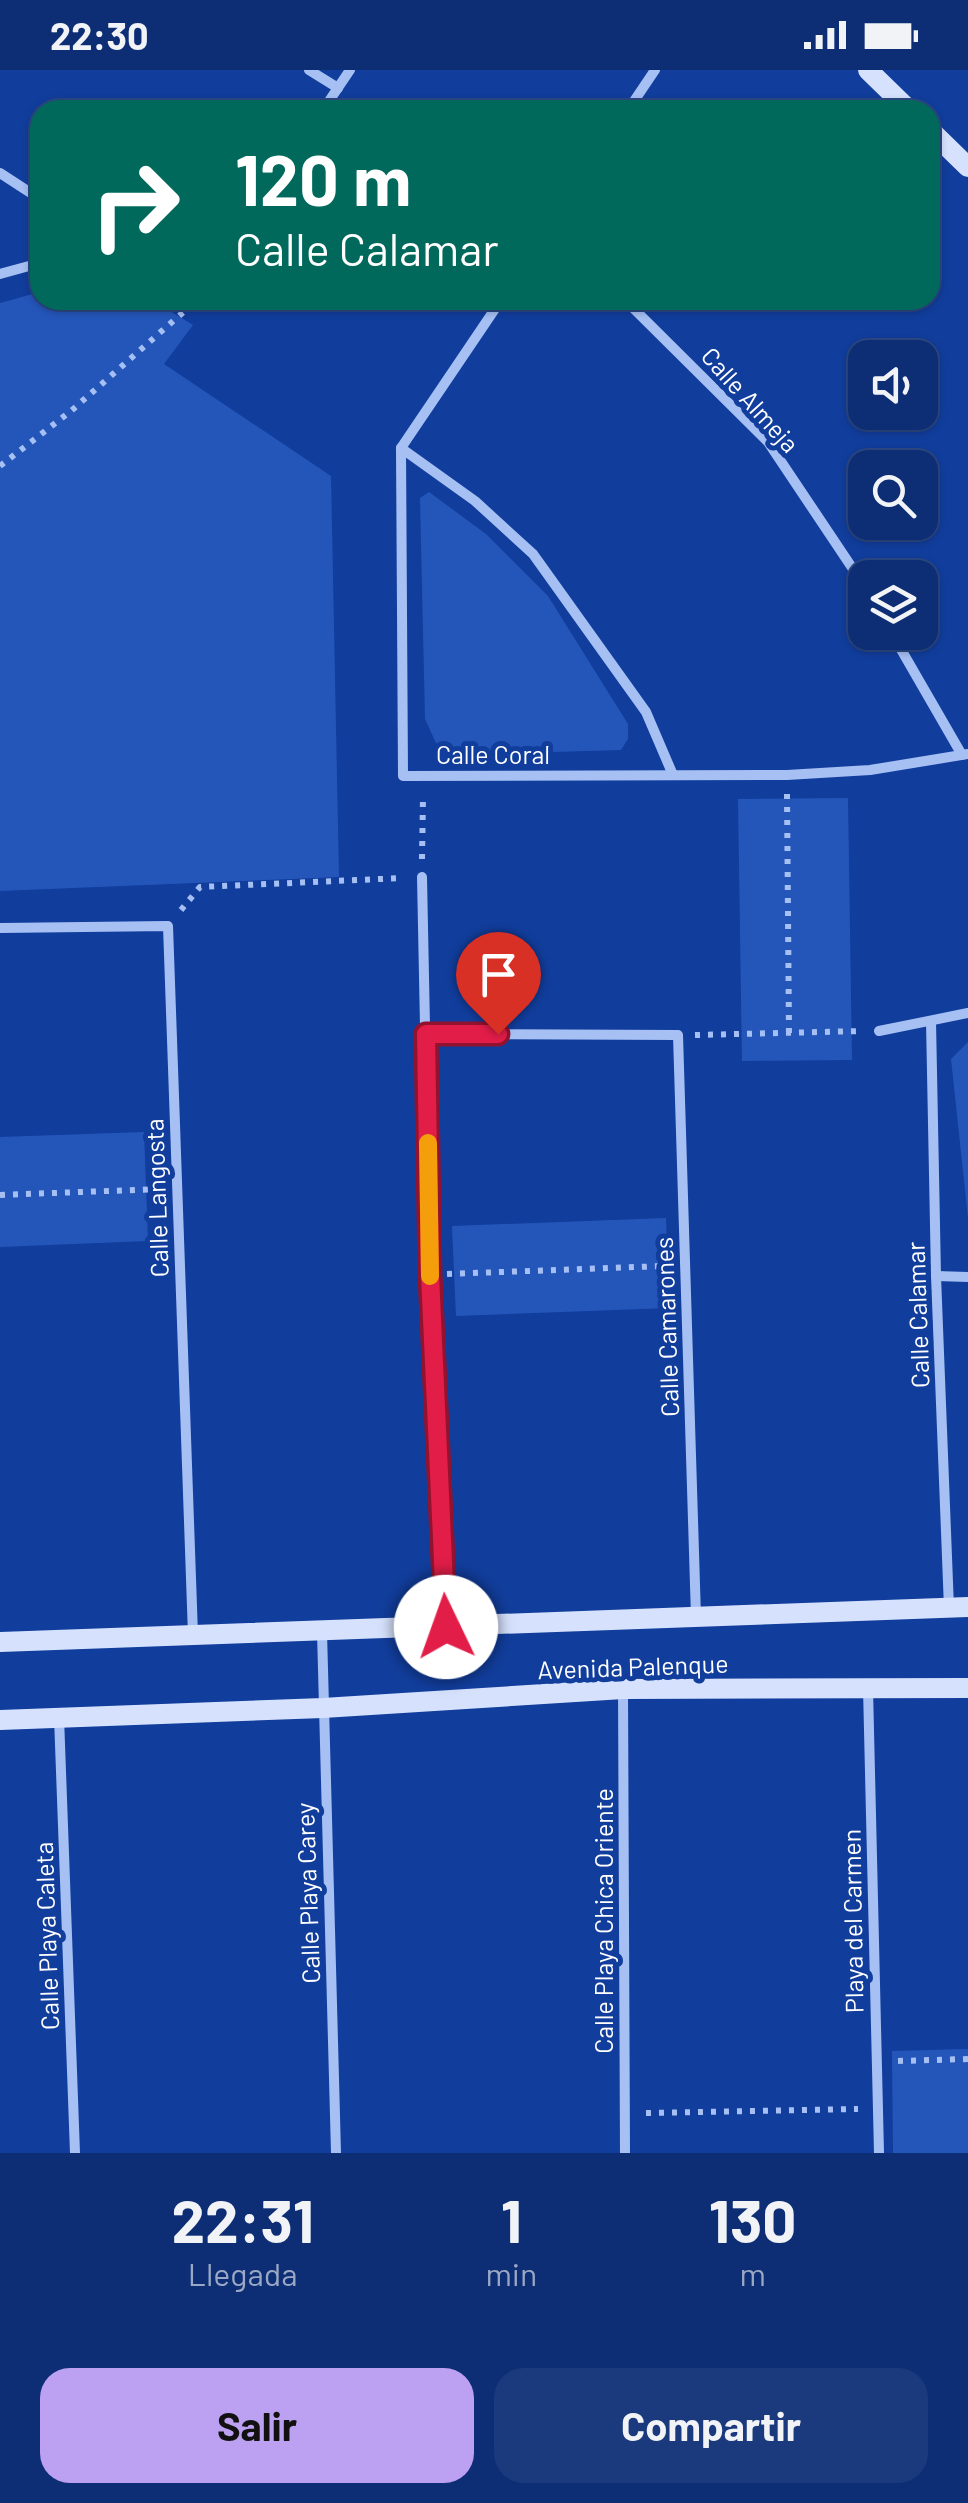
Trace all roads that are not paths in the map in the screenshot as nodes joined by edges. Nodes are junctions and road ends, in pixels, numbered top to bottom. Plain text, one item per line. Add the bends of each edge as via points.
1 (309, 70) edge
2 (350, 70) edge
3 (655, 70) edge
4 (868, 70) edge
5 (338, 88) junction
6 (330, 100) edge
7 (635, 100) edge
8 (899, 100) edge
9 (940, 140) edge
10 (968, 167) edge
11 (0, 173) edge
12 (30, 192) edge
13 (30, 266) edge
14 (0, 274) edge
15 (493, 310) edge
16 (635, 310) edge
17 (402, 448) junction
18 (848, 562) edge
19 (902, 650) edge
20 (965, 755) edge
21 (673, 775) junction
22 (422, 877) road end
23 (0, 928) edge
24 (968, 1013) edge
25 (931, 1020) junction
26 (879, 1031) road end
27 (426, 1034) junction
28 (936, 1276) junction
29 (968, 1277) edge
30 (958, 1607) edge
31 (696, 1617) junction
32 (446, 1627) junction
33 (322, 1632) junction
34 (193, 1636) junction
35 (0, 1642) edge
36 (868, 1688) junction
37 (968, 1688) edge
38 (623, 1689) junction
39 (322, 1708) junction
40 (59, 1718) junction
41 (0, 1720) edge
42 (75, 2153) edge
43 (336, 2153) edge
44 (625, 2153) edge
45 (879, 2153) edge

1 - 5 street
2 - 5 street
3 - 7 street
4 - 8 street
5 - 6 street
9 - 10 street
11 - 12 street
13 - 14 street
15 - 17 street
16 - 18 street, Calle Almeja via 768,442
17 - 21 street via 533,554 646,712
17 - 21 street, Calle Coral via 403,776
19 - 20 street
20 - 21 street, Calle Coral via 870,770
22 - 27 street
23 - 34 street, Calle Langosta via 168,926
24 - 25 street
25 - 26 street
25 - 28 street, Calle Calamar
27 - 31 street, Calle Camarones via 678,1035
27 - 32 street
28 - 29 street
28 - 30 street, Calle Calamar
30 - 31 street, Avenida Palenque
31 - 32 street, Avenida Palenque
32 - 33 street, Avenida Palenque
33 - 34 street, Avenida Palenque
33 - 39 street, Calle Playa Carey
34 - 35 street, Avenida Palenque
36 - 37 street, Avenida Palenque
36 - 38 street, Avenida Palenque
36 - 45 street, Playa del Carmen
38 - 39 street, Avenida Palenque
38 - 44 street, Calle Playa Chica Oriente
39 - 40 street, Avenida Palenque
39 - 43 street, Calle Playa Carey
40 - 41 street, Avenida Palenque
40 - 42 street, Calle Playa Caleta

